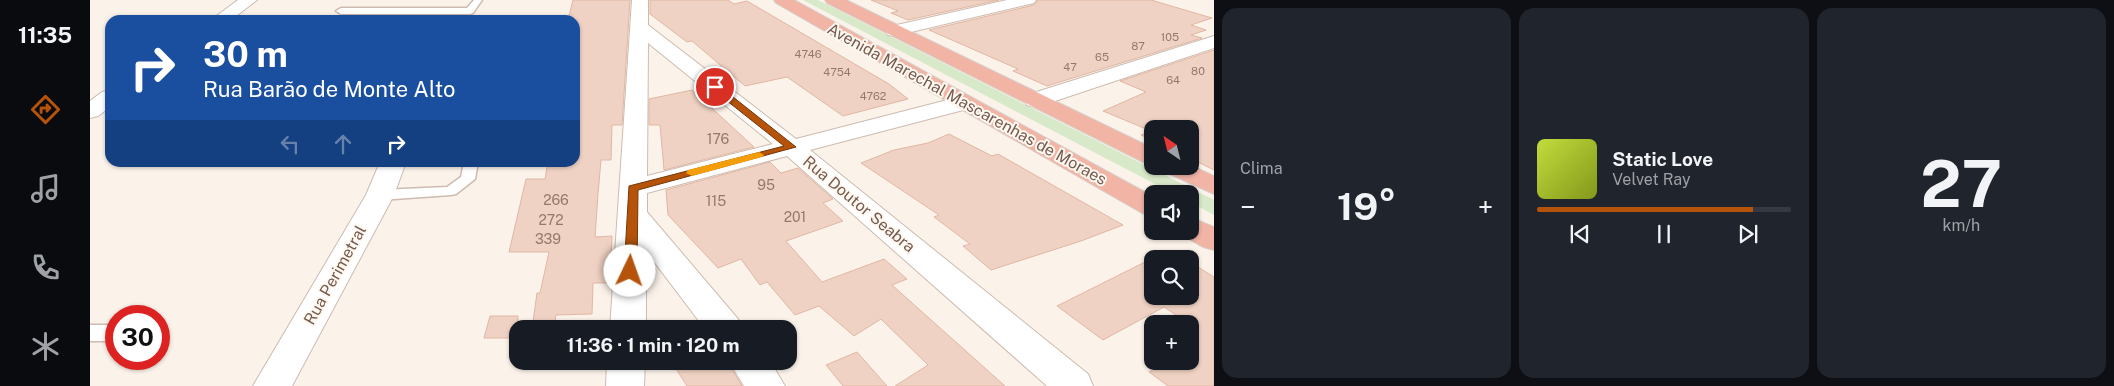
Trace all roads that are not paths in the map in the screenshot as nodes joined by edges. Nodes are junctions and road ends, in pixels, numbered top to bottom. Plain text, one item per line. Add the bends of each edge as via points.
1 (248, 0) edge
2 (478, 0) edge
3 (640, 0) edge
4 (782, 0) edge
5 (833, 0) edge
6 (1028, 0) edge
7 (341, 11) dead end
8 (227, 15) edge
9 (639, 27) junction
10 (894, 31) junction
11 (1214, 42) edge
12 (1035, 100) junction
13 (105, 101) edge
14 (963, 102) junction
15 (90, 112) edge
16 (90, 120) edge
17 (105, 120) edge
18 (791, 147) junction
19 (1144, 153) edge
20 (391, 167) edge
21 (470, 167) edge
22 (1191, 175) edge
23 (1214, 186) edge
24 (380, 195) junction
25 (633, 201) junction
26 (1144, 202) edge
27 (1199, 232) edge
28 (1214, 240) edge
29 (628, 320) edge
30 (718, 320) edge
31 (105, 332) edge
32 (90, 333) edge
33 (626, 370) edge
34 (754, 370) edge
35 (272, 386) edge
36 (625, 386) edge
37 (766, 386) edge
38 (1074, 386) edge

1 - 8 street
2 - 7 lane via 470,11
3 - 9 street
4 - 14 highway, Avenida Marechal Mascarenhas de Moraes
5 - 10 highway, Avenida Marechal Mascarenhas de Moraes
6 - 10 street
9 - 18 street, Rua Doutor Seabra
9 - 25 street
10 - 12 highway, Avenida Marechal Mascarenhas de Moraes
11 - 12 street
12 - 19 highway, Avenida Marechal Mascarenhas de Moraes
13 - 15 street
14 - 18 street
14 - 26 highway, Avenida Marechal Mascarenhas de Moraes
16 - 17 street
18 - 25 street
18 - 38 street, Rua Doutor Seabra
20 - 24 street, Rua Perimetral
21 - 24 lane via 468,179 451,190
22 - 23 highway
24 - 35 street, Rua Perimetral
25 - 29 street
25 - 30 street
27 - 28 highway
31 - 32 lane
33 - 36 street
34 - 37 street

